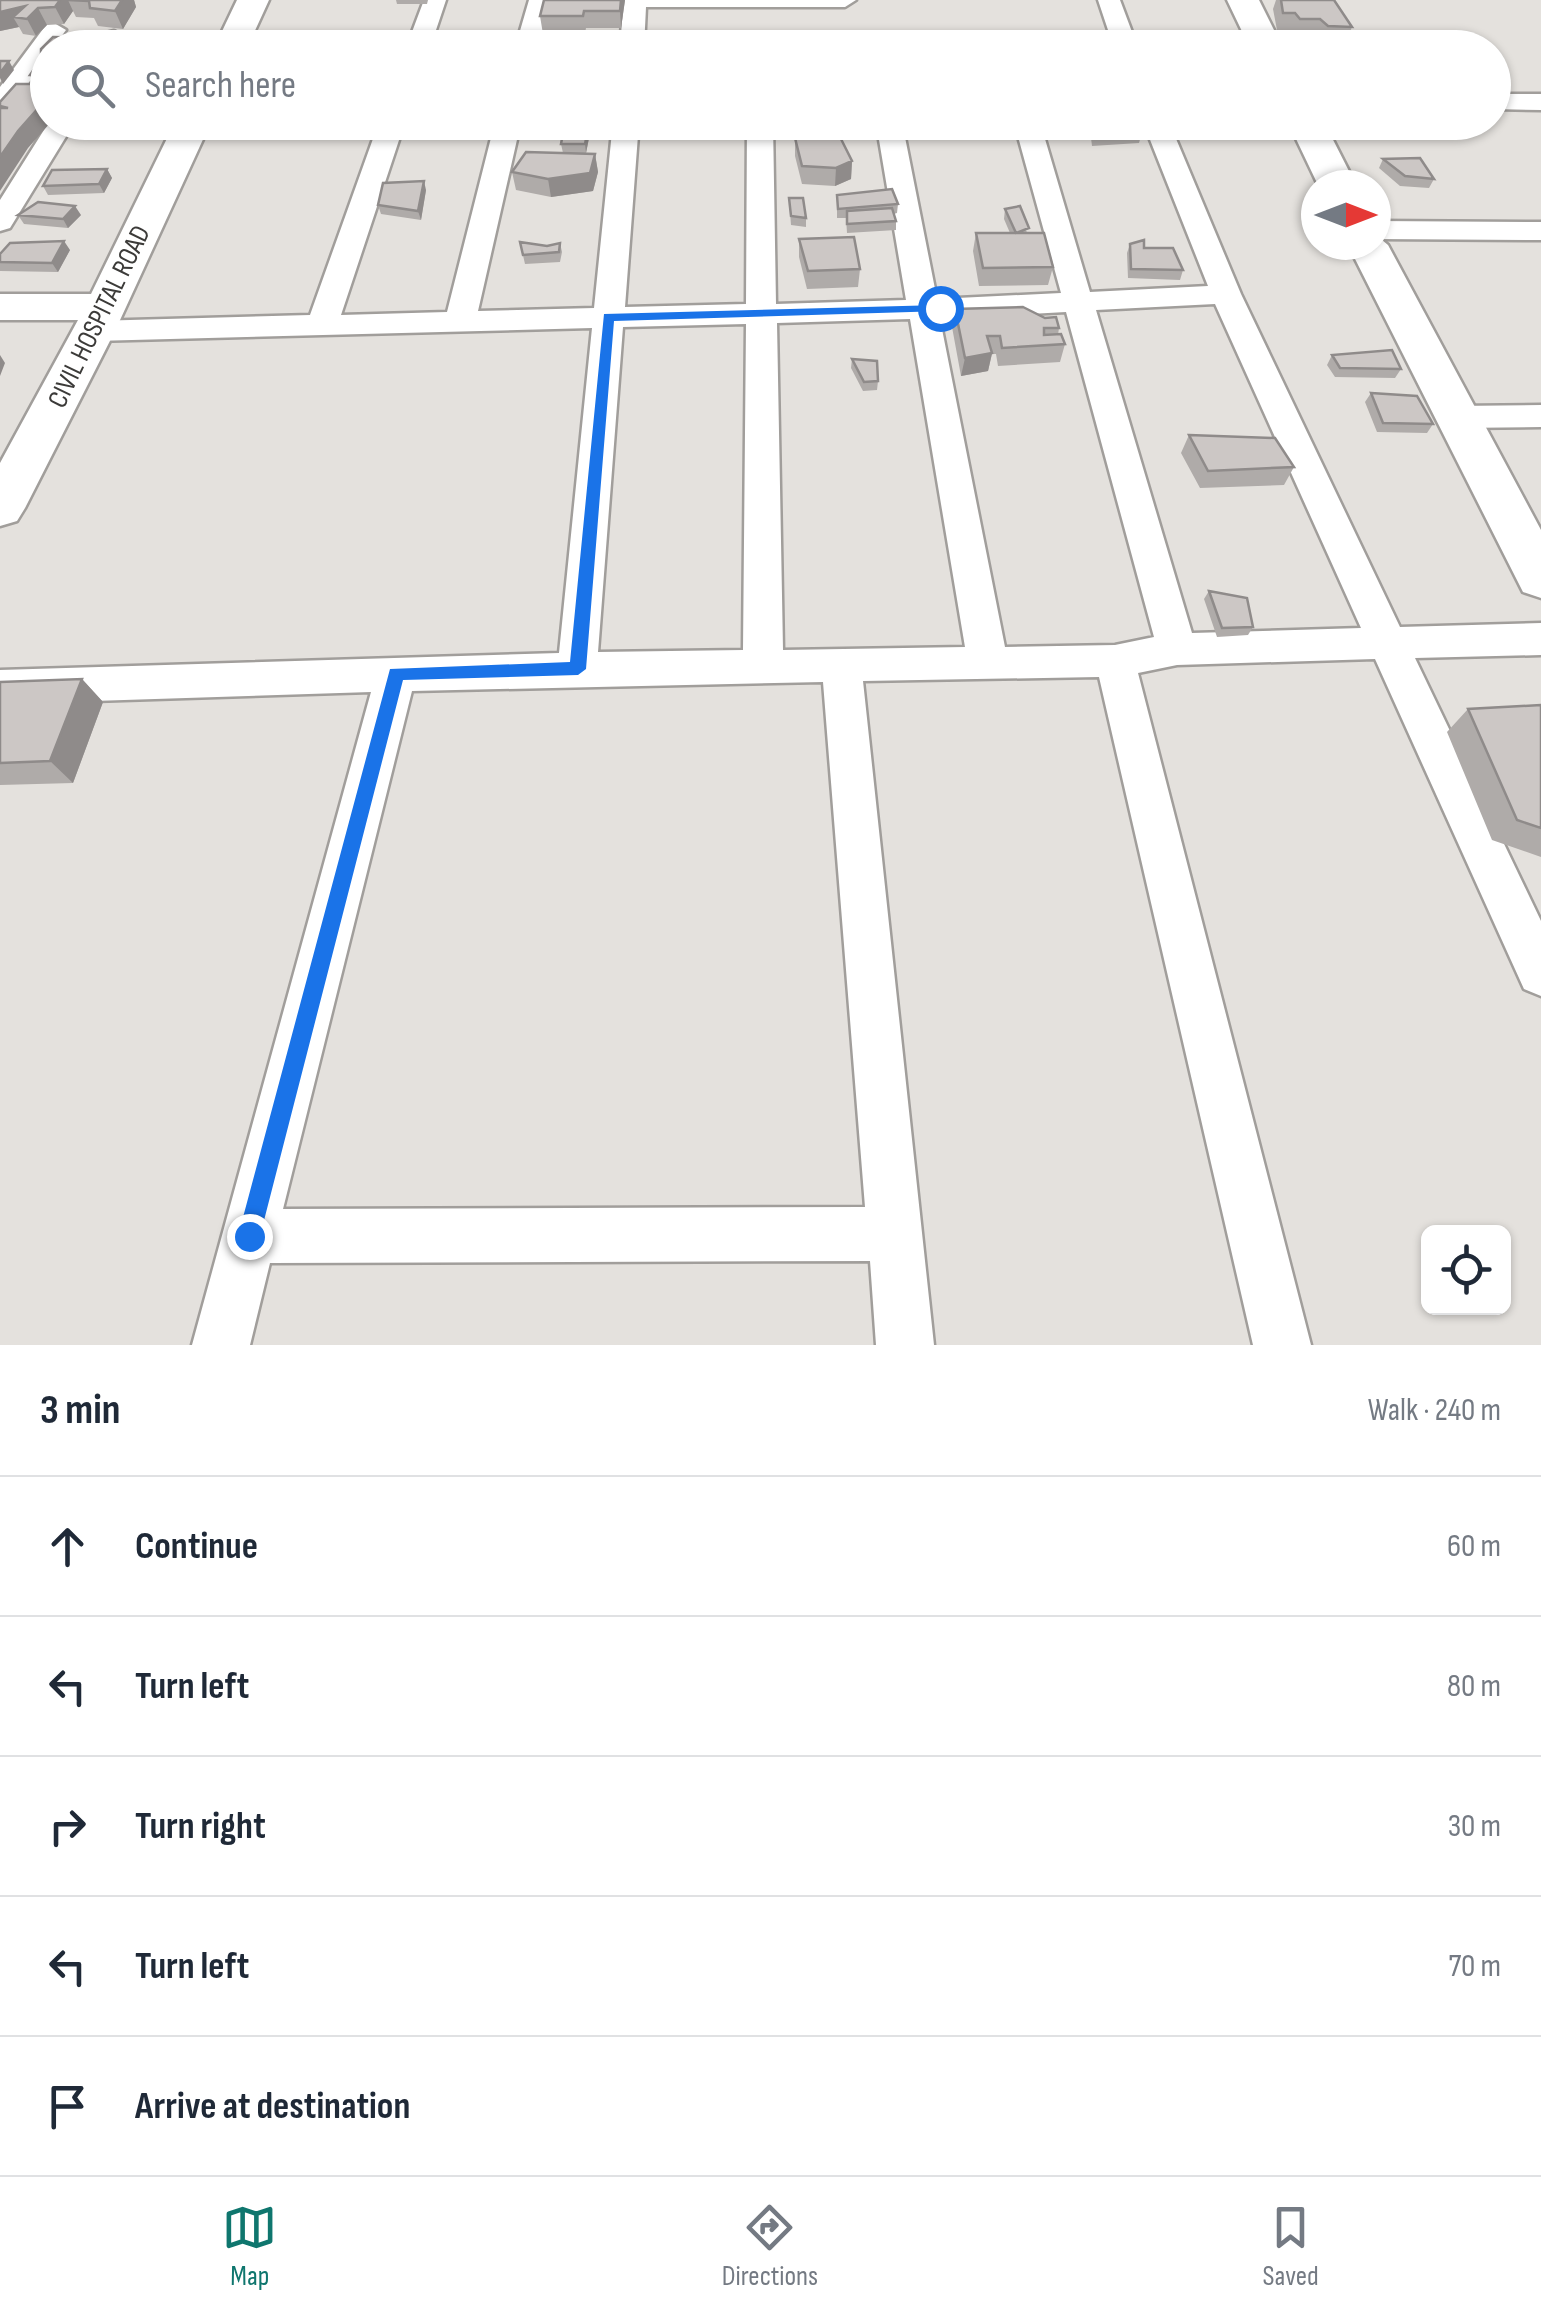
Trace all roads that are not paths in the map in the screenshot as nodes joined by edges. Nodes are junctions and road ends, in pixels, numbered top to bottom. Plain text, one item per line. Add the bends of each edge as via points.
1 (253, 0) edge
2 (435, 0) edge
3 (540, 0) edge
4 (634, 0) edge
5 (844, 0) edge
6 (1109, 0) edge
7 (1243, 0) edge
8 (239, 30) edge
9 (424, 30) edge
10 (532, 30) edge
11 (633, 30) edge
12 (1120, 30) edge
13 (1259, 30) edge
14 (30, 63) edge
15 (1511, 102) edge
16 (1541, 102) edge
17 (0, 105) edge
18 (51, 140) edge
19 (184, 140) edge
20 (386, 140) edge
21 (504, 140) edge
22 (624, 140) edge
23 (760, 140) edge
24 (892, 140) edge
25 (1032, 140) edge
26 (1163, 140) edge
27 (1315, 140) edge
28 (1330, 170) edge
29 (0, 222) edge
30 (1391, 230) edge
31 (1541, 231) edge
32 (1376, 260) edge
33 (1226, 294) junction
34 (1078, 301) junction
35 (0, 307) edge
36 (922, 309) junction
37 (761, 313) junction
38 (608, 317) junction
39 (99, 319) junction
40 (460, 320) junction
41 (322, 324) junction
42 (1541, 416) edge
43 (1456, 417) junction
44 (0, 508) edge
45 (1541, 578) edge
46 (1541, 639) edge
47 (1388, 643) junction
48 (1177, 649) junction
49 (1115, 661) junction
50 (988, 663) junction
51 (762, 668) junction
52 (842, 668) junction
53 (578, 669) junction
54 (396, 674) junction
55 (0, 687) edge
56 (1541, 972) edge
57 (895, 1234) junction
58 (249, 1236) junction
59 (221, 1345) edge
60 (906, 1345) edge
61 (1282, 1345) edge

1 - 8 street
2 - 9 street
3 - 4 street
3 - 10 street
4 - 5 street
4 - 11 street
6 - 12 street
7 - 13 street
14 - 17 street
15 - 16 street
18 - 29 street
19 - 39 street, CIVIL HOSPITAL ROAD
20 - 41 street
21 - 40 street
22 - 38 street
23 - 37 street
24 - 36 street
25 - 34 street
26 - 33 street
27 - 28 street
30 - 31 street
32 - 43 street
33 - 34 street
33 - 47 street
34 - 36 street
34 - 48 street
35 - 39 street
36 - 37 street
36 - 50 street
37 - 38 street
37 - 51 street
38 - 40 street
38 - 53 street
39 - 41 street
39 - 44 street, CIVIL HOSPITAL ROAD
40 - 41 street
42 - 43 street
43 - 45 street
46 - 47 street
47 - 48 street
47 - 56 street
48 - 49 street
49 - 50 street
49 - 61 street
50 - 52 street
51 - 52 street
51 - 53 street
52 - 57 street
53 - 54 street
54 - 55 street
54 - 58 street
57 - 58 street
57 - 60 street
58 - 59 street

